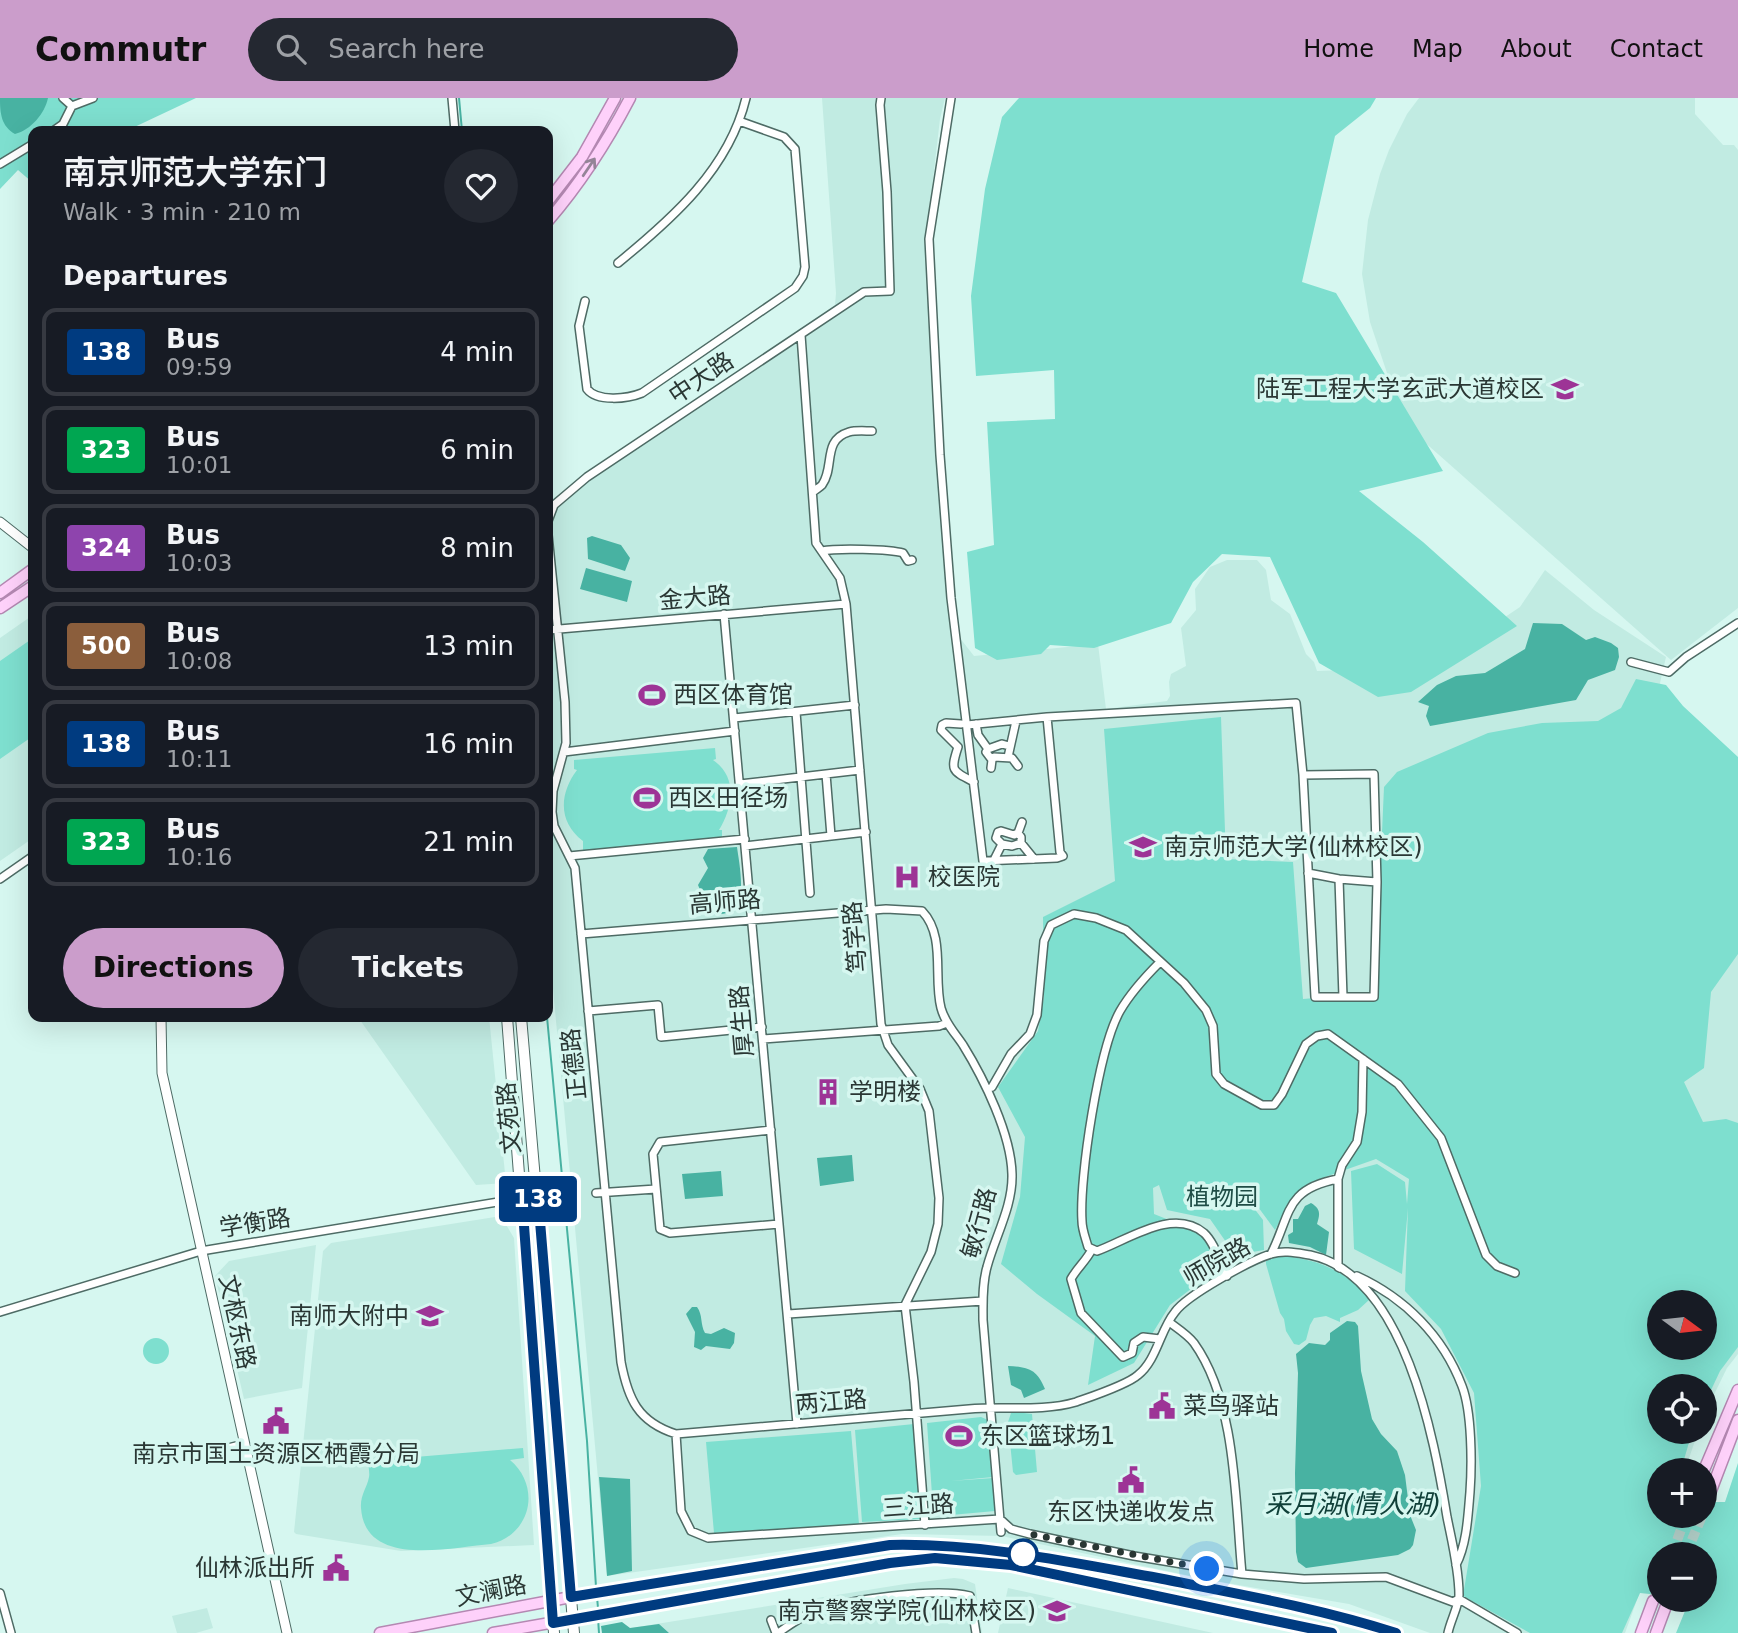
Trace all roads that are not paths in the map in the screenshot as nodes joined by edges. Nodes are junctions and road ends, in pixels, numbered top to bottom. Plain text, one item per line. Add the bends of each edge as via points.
1 (64, 98) edge
2 (93, 98) edge
3 (452, 98) edge
4 (615, 98) edge
5 (630, 98) edge
6 (746, 98) edge
7 (881, 98) edge
8 (951, 98) edge
9 (72, 106) junction
10 (738, 121) junction
11 (60, 126) edge
12 (455, 126) edge
13 (28, 147) edge
14 (0, 164) edge
15 (553, 195) edge
16 (553, 215) edge
17 (618, 263) dead end
18 (585, 301) dead end
19 (801, 334) junction
20 (872, 431) dead end
21 (813, 492) junction
22 (553, 508) edge
23 (0, 522) edge
24 (28, 544) edge
25 (822, 551) junction
26 (912, 560) dead end
27 (28, 573) edge
28 (553, 587) edge
29 (28, 589) edge
30 (0, 593) edge
31 (846, 604) junction
32 (0, 608) edge
33 (724, 614) junction
34 (1738, 623) edge
35 (553, 629) edge
36 (557, 629) junction
37 (1631, 662) dead end
38 (855, 705) junction
39 (796, 712) junction
40 (734, 718) junction
41 (1047, 718) junction
42 (1016, 720) junction
43 (976, 724) junction
44 (964, 725) junction
45 (735, 731) junction
46 (1009, 746) junction
47 (988, 749) junction
48 (564, 752) junction
49 (1008, 757) junction
50 (1018, 766) dead end
51 (860, 771) junction
52 (826, 774) junction
53 (1303, 775) junction
54 (802, 777) junction
55 (974, 782) junction
56 (740, 784) junction
57 (553, 792) edge
58 (553, 819) edge
59 (1022, 822) dead end
60 (866, 832) junction
61 (1018, 833) junction
62 (831, 836) junction
63 (806, 839) junction
64 (745, 843) junction
65 (1002, 844) junction
66 (1021, 844) junction
67 (569, 856) junction
68 (28, 859) edge
69 (1034, 859) junction
70 (994, 860) junction
71 (1308, 873) junction
72 (0, 879) edge
73 (1339, 879) junction
74 (1377, 882) junction
75 (810, 893) dead end
76 (872, 910) junction
77 (752, 919) junction
78 (581, 934) junction
79 (1160, 962) junction
80 (1343, 997) junction
81 (588, 1011) junction
82 (161, 1022) edge
83 (507, 1022) edge
84 (521, 1022) edge
85 (947, 1023) junction
86 (762, 1027) junction
87 (884, 1030) junction
88 (763, 1039) junction
89 (1363, 1059) junction
90 (992, 1087) dead end
91 (771, 1130) junction
92 (1338, 1179) junction
93 (656, 1189) junction
94 (606, 1192) junction
95 (596, 1193) dead end
96 (538, 1197) junction
97 (522, 1198) junction
98 (779, 1224) junction
99 (1092, 1249) junction
100 (201, 1251) junction
101 (1271, 1254) junction
102 (1338, 1267) junction
103 (1516, 1273) dead end
104 (1227, 1276) junction
105 (983, 1301) junction
106 (905, 1306) junction
107 (0, 1312) edge
108 (788, 1314) junction
109 (1169, 1322) junction
110 (1160, 1339) junction
111 (1738, 1391) edge
112 (990, 1408) junction
113 (917, 1414) junction
114 (1738, 1420) edge
115 (797, 1424) junction
116 (676, 1434) junction
117 (244, 1444) junction
118 (220, 1450) dead end
119 (1709, 1458) edge
120 (1717, 1475) edge
121 (1000, 1519) junction
122 (925, 1525) junction
123 (1001, 1532) dead end
124 (1455, 1566) junction
125 (1242, 1574) junction
126 (0, 1593) edge
127 (571, 1597) junction
128 (1459, 1599) junction
129 (552, 1600) junction
130 (1649, 1612) edge
131 (1664, 1612) edge
132 (573, 1619) junction
133 (772, 1620) dead end
134 (554, 1628) edge
135 (11, 1633) edge
136 (287, 1633) edge
137 (380, 1633) edge
138 (493, 1633) edge
139 (574, 1633) edge
140 (777, 1633) edge
141 (976, 1633) edge
142 (1332, 1633) edge
143 (1395, 1633) edge
144 (1448, 1633) edge
145 (1517, 1633) edge
146 (1641, 1633) edge
147 (1656, 1633) edge

1 - 9 street
2 - 9 street
3 - 12 street
4 - 15 main road via 582,157
16 -> 5 main road via 593,162
6 - 10 street
7 - 19 street, 中大路 via 890,291 864,292
8 - 44 street via 929,239 945,530
9 - 11 street
10 - 17 street via 724,151 688,199
10 - 18 street via 784,138 795,149 805,267 799,285 632,396 599,398 587,389 579,326
13 - 14 street
19 - 21 street, 笃学路
19 - 22 street, 中大路 via 587,477
20 - 21 street via 849,432 838,438 822,484
21 - 25 street, 笃学路 via 816,543
23 - 24 street
25 - 26 street via 894,550
25 - 31 street, 笃学路 via 840,578
27 - 30 main road
28 - 36 street
29 - 32 main road
31 - 33 street, 金大路
31 - 38 street, 笃学路
33 - 36 street, 金大路
33 - 40 street, 厚生路
34 - 37 street via 1670,672
35 - 36 street, 金大路
36 - 48 street, 正德路 via 565,702
38 - 39 street
38 - 51 street, 笃学路
39 - 40 street
39 - 54 street
40 - 45 street, 厚生路
41 - 42 street
41 - 53 street via 1296,703
41 - 69 street via 1063,856
42 - 43 street
42 - 46 street
43 - 44 street
43 - 47 street
44 - 55 street
44 - 55 street via 946,723 941,730 958,747 952,766 955,772
45 - 48 street
45 - 56 street, 厚生路
46 - 47 street
46 - 49 street
47 - 49 street via 991,764 994,757
48 - 57 street, 正德路
49 - 50 street
51 - 52 street
51 - 60 street, 笃学路
52 - 54 street
52 - 62 street
53 - 71 street
53 - 74 street via 1374,774
54 - 56 street
54 - 63 street
55 - 70 street via 982,861
56 - 64 street, 厚生路
58 - 67 street, 正德路
59 - 61 street
60 - 62 street
60 - 76 street, 笃学路
61 - 65 street via 997,829 996,838
61 - 66 street
62 - 63 street
63 - 64 street
63 - 75 street
64 - 67 street
64 - 77 street, 厚生路
65 - 66 street
65 - 70 street
66 - 69 street
67 - 78 street, 正德路 via 575,868
68 - 72 street
69 - 70 street
71 - 73 street
71 - 80 street via 1315,997
73 - 74 street
73 - 80 street
74 - 80 street via 1374,997
76 - 77 street, 高师路
76 - 85 street, 敏行路 via 922,911 931,920
76 - 87 street, 笃学路
77 - 78 street, 高师路
77 - 86 street, 厚生路
78 - 81 street, 正德路
79 - 89 street via 1206,1010 1213,1026 1216,1074 1224,1084 1262,1105 1274,1105 1306,1044 1317,1036 1328,1034
79 - 90 street via 1126,930 1096,918 1074,914 1051,925 1044,941 1037,1015 1030,1034 1011,1054
79 - 99 street via 1136,986 1119,1014 1100,1078 1082,1222
81 - 86 street via 659,1004 661,1037
81 - 94 street, 正德路
82 - 100 street, 文枢东路 via 162,1073
83 - 97 main road, 文苑路
84 - 96 main road, 文苑路
85 - 87 street
85 - 105 street, 敏行路 via 964,1046 1002,1123 1012,1174 986,1269
86 - 88 street, 厚生路
87 - 88 street
87 - 106 street, 笃学路 via 888,1045 920,1089 929,1111 939,1198 931,1252
88 - 91 street, 厚生路
89 - 92 street via 1357,1142
89 - 103 street via 1398,1084 1441,1139 1486,1255 1497,1266
91 - 93 street via 660,1142 653,1154
91 - 98 street, 厚生路
92 - 101 street via 1312,1187 1290,1206
92 - 102 street
93 - 94 street
93 - 98 street via 660,1229 670,1233
94 - 95 street
94 - 116 street, 正德路 via 625,1387 648,1421
96 - 97 street, 学衡路
96 - 127 main road, 文苑路
97 - 100 street, 学衡路
97 - 129 main road, 文苑路
98 - 108 street, 厚生路
99 - 104 street via 1171,1223 1205,1234
99 - 110 street via 1071,1279 1081,1312 1123,1357 1132,1353 1134,1343 1143,1337
100 - 107 street, 学衡路
100 - 117 street, 文枢东路
101 - 102 street, 师院路 via 1317,1257
101 - 104 street, 师院路
102 - 124 street, 师院路 via 1361,1283 1381,1309 1418,1384
102 - 124 street, 师院路 via 1395,1298 1431,1330 1463,1387 1472,1460 1468,1509
104 - 109 street, 师院路 via 1205,1287 1175,1311
105 - 106 street
105 - 112 street, 敏行路
106 - 108 street
106 - 113 street
108 - 115 street, 厚生路
109 - 110 street, 师院路
109 - 125 street via 1193,1342 1222,1401
110 - 112 street, 师院路 via 1138,1376 1113,1388 1074,1403
111 - 119 main road
112 - 113 street, 两江路
112 - 121 street, 敏行路
113 - 115 street, 两江路
113 - 122 street
114 - 120 main road
115 - 116 street, 两江路
116 - 122 street, 三江路 via 681,1511 691,1531 700,1536 735,1538
117 - 118 street
117 - 136 street, 文枢东路
121 - 122 street, 三江路
121 - 123 street, 敏行路
121 - 125 street via 1011,1529 1030,1534
124 - 128 street, 师院路
125 - 128 street via 1304,1579 1386,1577 1453,1602
126 - 135 street
127 - 129 main road, 文澜路
127 - 132 main road, 文苑路
127 - 143 main road, 文澜路 via 890,1545 934,1544 1015,1552 1239,1593
128 - 144 street, 师院路
128 - 145 street
129 - 134 main road, 文苑路
129 - 137 main road, 文澜路
130 - 146 main road
131 - 147 main road
132 - 134 main road, 文澜路
132 - 139 main road, 文苑路
132 - 142 main road, 文澜路 via 935,1558 1011,1565
133 - 140 street
134 - 138 main road, 文澜路
140 - 141 street via 813,1612 907,1594 970,1596

